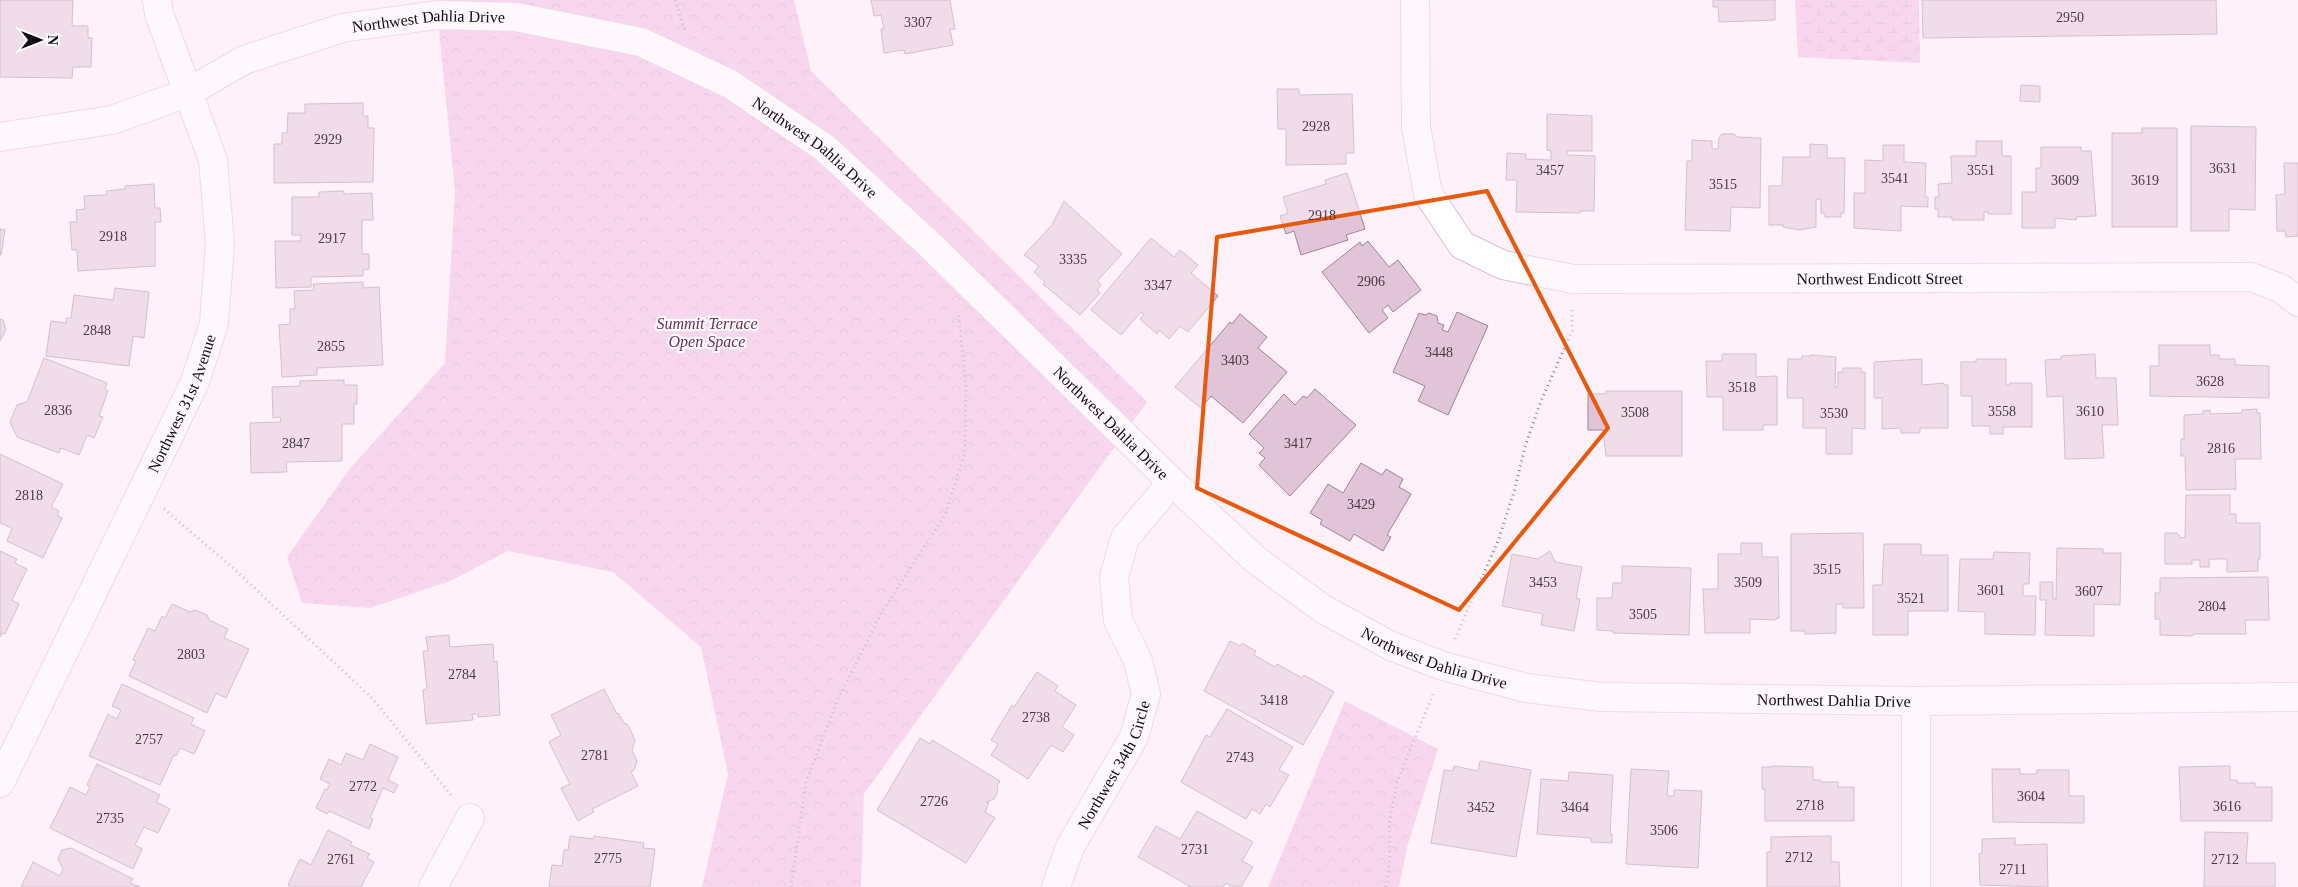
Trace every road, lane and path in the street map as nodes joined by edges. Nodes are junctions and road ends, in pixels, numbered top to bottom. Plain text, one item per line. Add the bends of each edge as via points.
1 (157, 0) edge
2 (1415, 0) edge
3 (187, 94) junction
4 (0, 137) edge
5 (956, 271) junction
6 (1573, 279) junction
7 (2298, 302) edge
8 (1172, 482) junction
9 (143, 491) junction
10 (1443, 666) junction
11 (2298, 697) edge
12 (1916, 701) junction
13 (0, 783) edge
14 (470, 818) joint
15 (432, 887) edge
16 (791, 887) edge
17 (1056, 887) edge
18 (1386, 887) edge
19 (1916, 887) edge

1 - 3 street, Northwest 31st Avenue
2 - 6 street, Northwest Endicott Street via 1416,127 1428,194 1462,244 1503,265
3 - 4 street, Northwest Dahlia Drive via 112,120
3 - 5 street, Northwest Dahlia Drive via 244,60 342,28 437,15 516,17 640,42 730,84 825,148
3 - 9 street, Northwest 31st Avenue via 213,160 220,244 214,322 196,382
5 - 8 street, Northwest Dahlia Drive
5 - 16 path via 955,289 966,389 965,452 944,515 882,612 838,699 806,782
6 - 7 street, Northwest Endicott Street via 2251,277 2282,289
6 - 10 path via 1572,331 1541,400 1498,541
8 - 10 street, Northwest Dahlia Drive via 1256,560 1323,609 1391,646
8 - 17 street, Northwest 34th Circle via 1125,538 1114,576 1118,620 1138,661 1146,694 1134,737 1070,847
9 - 13 street, Northwest 31st Avenue
9 - 14 path via 233,568 372,698
10 - 12 street, Northwest Dahlia Drive via 1526,688 1602,697
10 - 18 path via 1422,726 1397,782 1389,825 1390,861
11 - 12 street, Northwest Dahlia Drive
12 - 19 street
14 - 15 street

